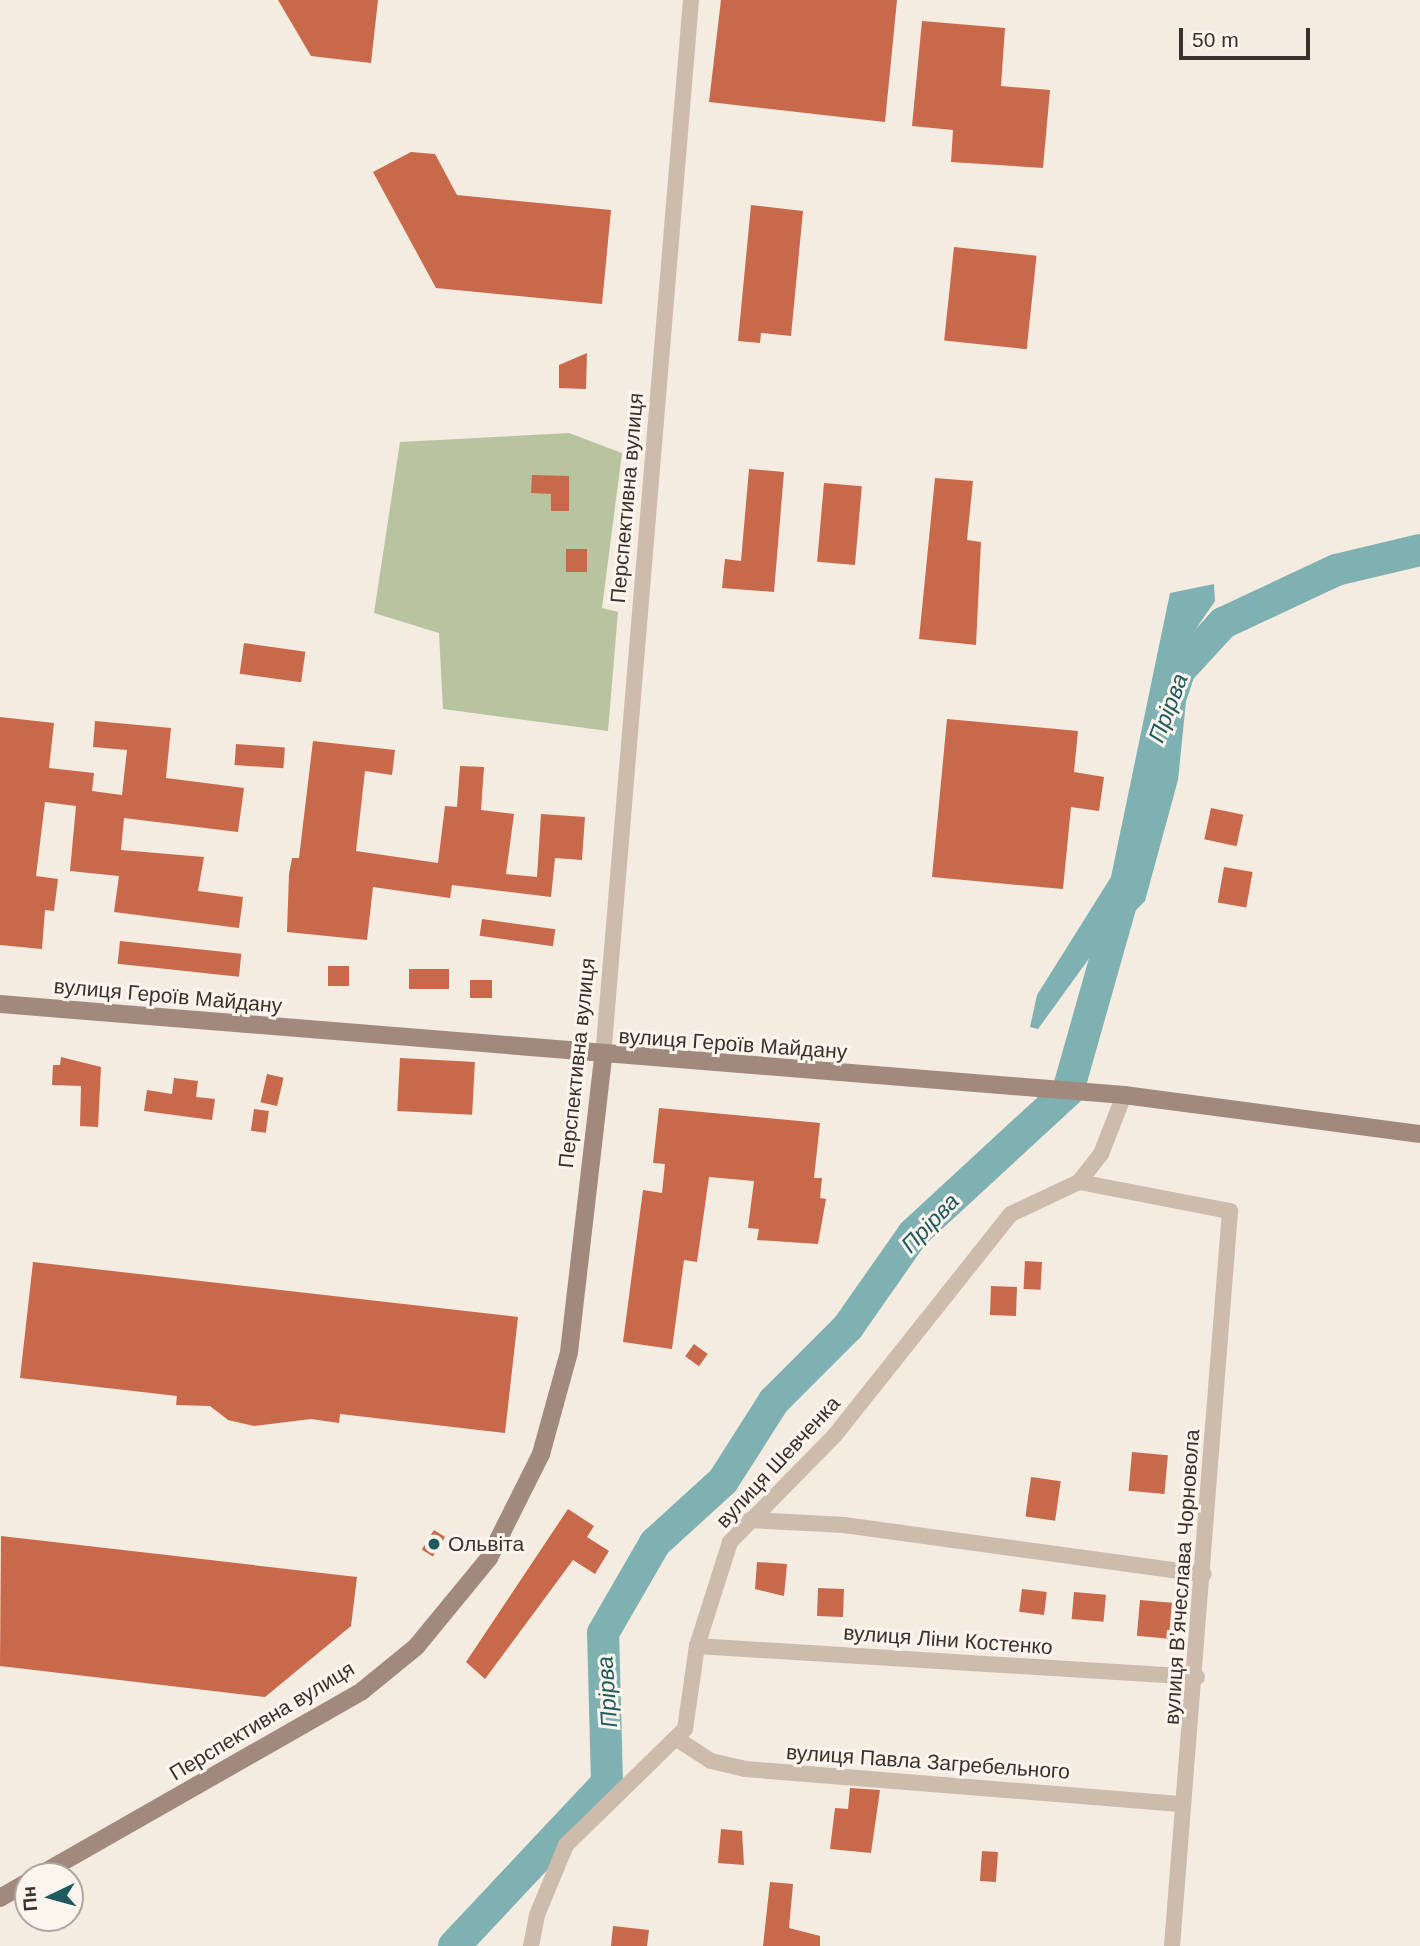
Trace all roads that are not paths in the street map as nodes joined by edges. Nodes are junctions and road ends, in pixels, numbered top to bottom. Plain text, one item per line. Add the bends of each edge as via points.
1 (691, 0) edge
2 (0, 1004) edge
3 (603, 1057) junction
4 (1124, 1095) junction
5 (1420, 1134) edge
6 (1079, 1182) junction
7 (750, 1520) junction
8 (1204, 1574) junction
9 (697, 1646) junction
10 (1197, 1677) junction
11 (677, 1739) junction
12 (1183, 1804) junction
13 (63, 1862) edge
14 (531, 1946) edge
15 (1172, 1946) edge

1 - 3 street, Перспективна вулиця
2 - 3 street, вулиця Героїв Майдану
3 - 4 street, вулиця Героїв Майдану
3 - 13 street, Перспективна вулиця via 569,1352 537,1465 489,1558 416,1647 362,1691
4 - 5 street, вулиця Героїв Майдану
4 - 6 street, вулиця Шевченка via 1101,1154
6 - 7 street, вулиця Шевченка via 1011,1214 835,1435
6 - 8 street, вулиця Вʼячеслава Чорновола via 1230,1211
7 - 8 street via 844,1525
7 - 9 street, вулиця Шевченка via 722,1562
8 - 10 street, вулиця Вʼячеслава Чорновола
9 - 10 street, вулиця Ліни Костенко
9 - 11 street, вулиця Шевченка via 685,1729
10 - 12 street, вулиця Вʼячеслава Чорновола
11 - 12 street, вулиця Павла Загребельного via 711,1761 745,1769
11 - 14 street, вулиця Шевченка via 566,1845 537,1915
12 - 15 street, вулиця Вʼячеслава Чорновола

